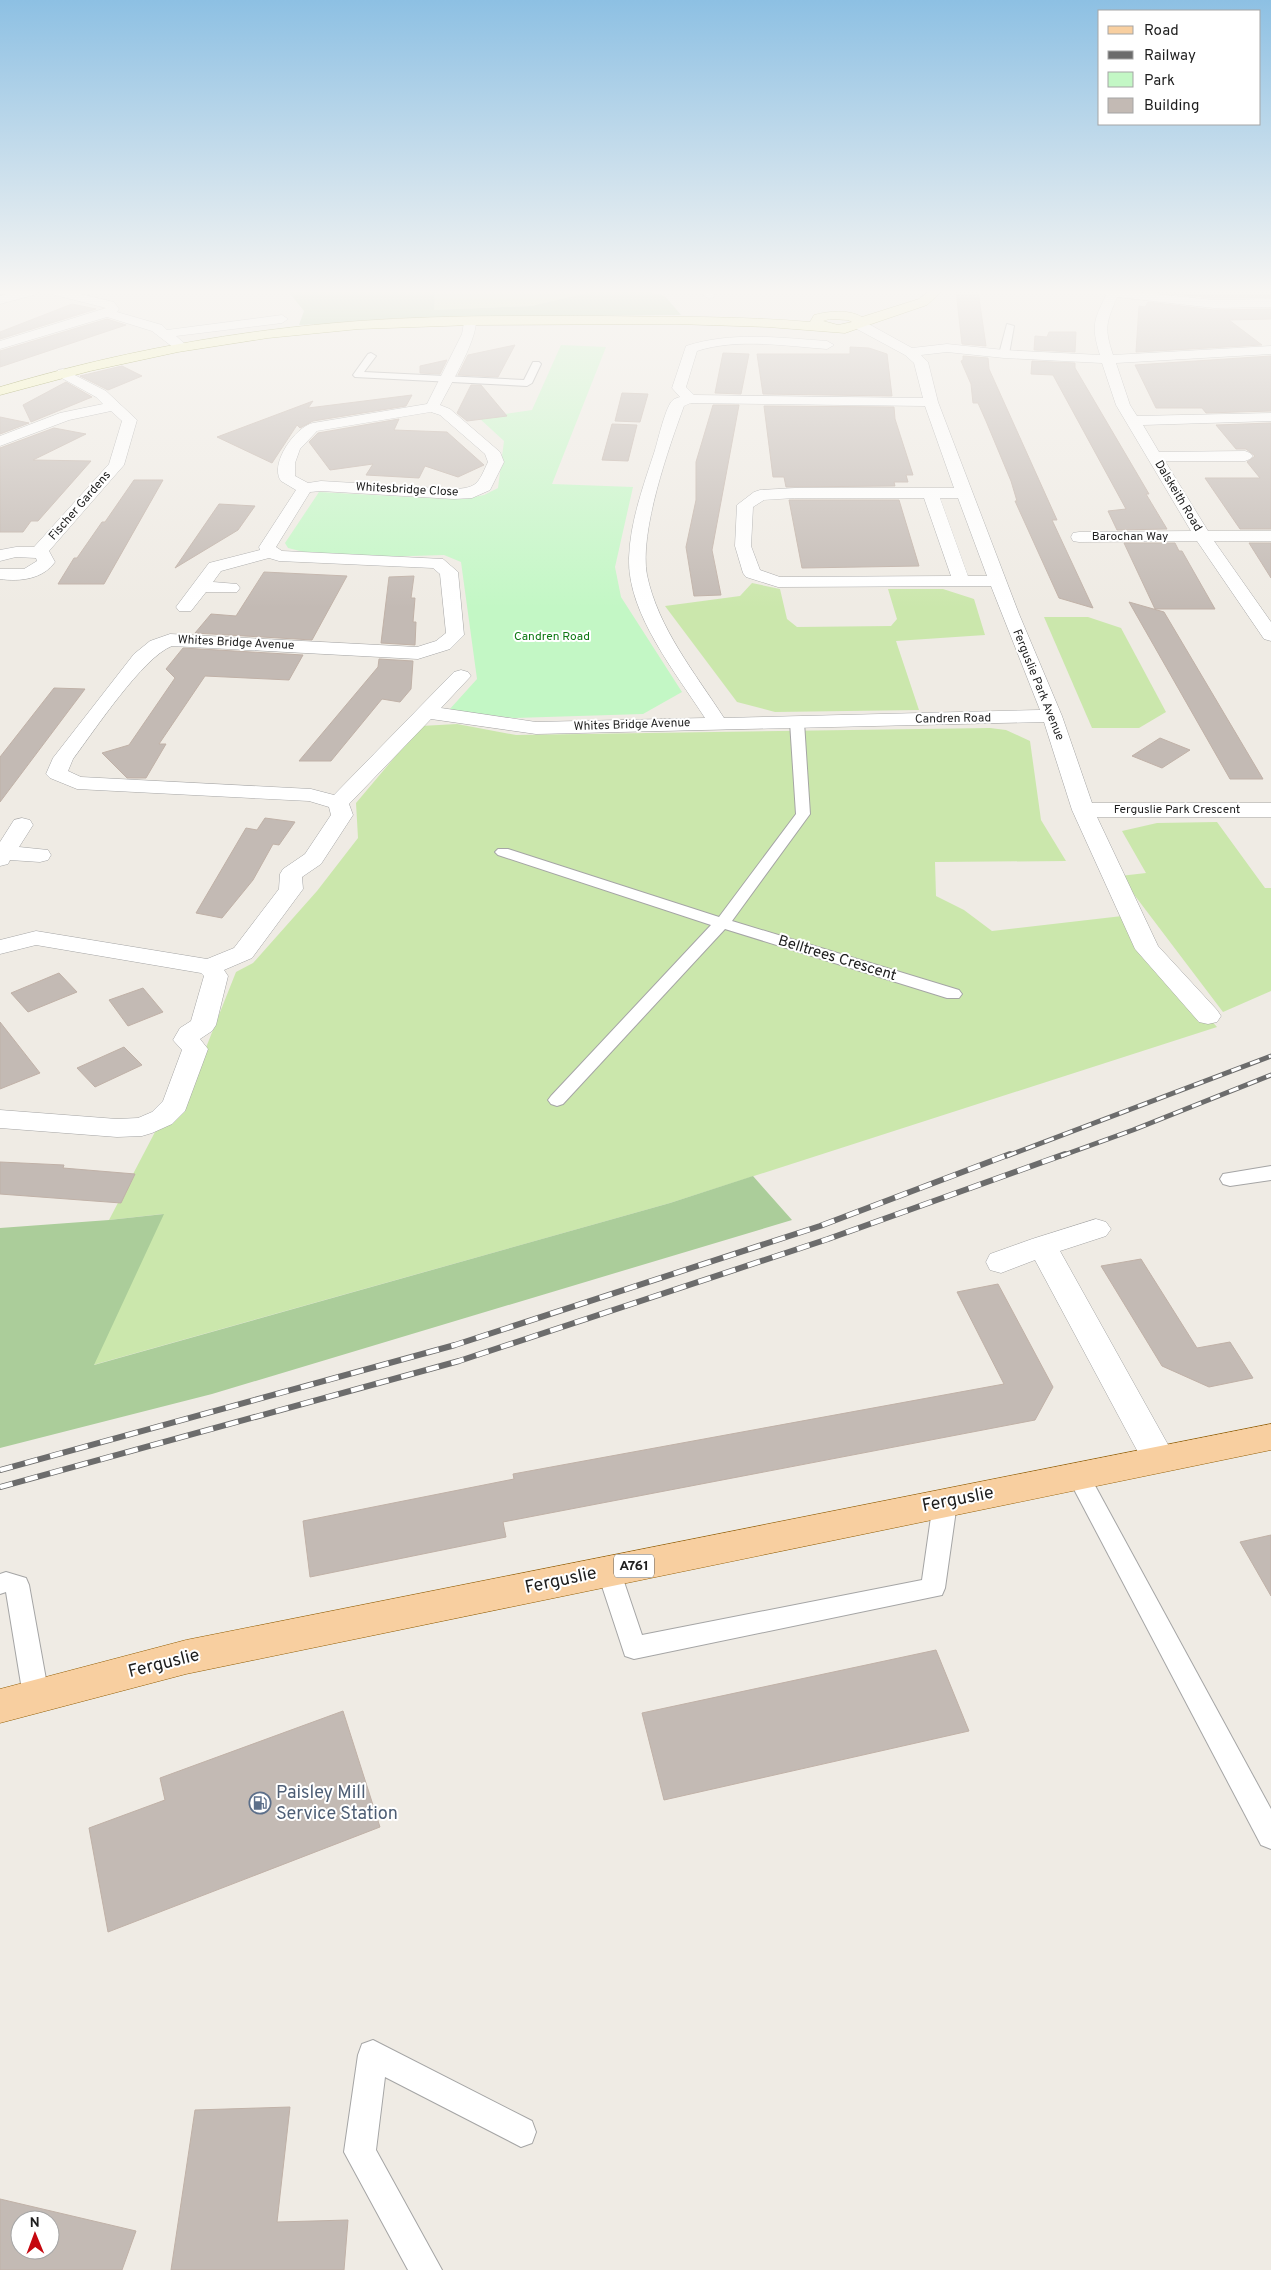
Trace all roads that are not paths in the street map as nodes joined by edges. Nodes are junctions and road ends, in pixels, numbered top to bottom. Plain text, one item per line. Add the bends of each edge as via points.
1 (104, 397) edge
2 (437, 397) edge
3 (930, 397) edge
4 (1120, 397) edge
5 (690, 399) joint
6 (931, 402) junction
7 (114, 406) junction
8 (432, 407) junction
9 (1271, 417) edge
10 (1133, 422) junction
11 (0, 442) edge
12 (1154, 456) junction
13 (1245, 456) dead end
14 (305, 488) junction
15 (931, 494) junction
16 (964, 494) junction
17 (1202, 536) junction
18 (1271, 536) edge
19 (1079, 537) dead end
20 (271, 552) junction
21 (38, 553) junction
22 (0, 556) edge
23 (0, 574) edge
24 (960, 581) junction
25 (997, 581) junction
26 (200, 586) junction
27 (231, 588) dead end
28 (185, 607) dead end
29 (1265, 614) edge
30 (1271, 635) edge
31 (461, 676) dead end
32 (427, 712) junction
33 (1052, 716) junction
34 (797, 722) junction
35 (718, 723) junction
36 (338, 803) junction
37 (1083, 810) junction
38 (1271, 810) edge
39 (22, 825) dead end
40 (503, 852) dead end
41 (40, 855) dead end
42 (2, 856) edge
43 (722, 923) junction
44 (2, 939) edge
45 (209, 967) junction
46 (953, 994) dead end
47 (1208, 1016) dead end
48 (558, 1100) dead end
49 (0, 1119) edge
50 (1271, 1173) edge
51 (1230, 1179) dead end
52 (1096, 1229) dead end
53 (1042, 1246) junction
54 (1001, 1262) dead end
55 (1271, 1437) edge
56 (1160, 1459) junction
57 (1078, 1476) junction
58 (945, 1503) junction
59 (609, 1571) junction
60 (0, 1584) edge
61 (36, 1696) junction
62 (0, 1706) edge
63 (1271, 1836) edge
64 (521, 2132) dead end
65 (426, 2270) edge

1 - 7 street, Fischer Gardens
2 - 8 street
3 - 6 street, Ferguslie Park Avenue
4 - 10 street, Dalskeith Road
5 - 6 street
5 - 35 street via 678,403 671,422 638,544 638,572 646,606
6 - 16 street, Ferguslie Park Avenue
7 - 11 street via 65,416
7 - 21 street, Fischer Gardens via 130,420 116,465
8 - 14 street via 313,427 300,435 284,467 287,478
8 - 14 street, Whitesbridge Close via 445,412 492,452 496,462 484,487 454,494 321,486
9 - 10 street
10 - 12 street, Dalskeith Road
12 - 13 street via 1209,462
12 - 17 street, Dalskeith Road
14 - 20 street via 266,547
15 - 16 street
15 - 24 street
15 - 24 street via 760,495 745,505 743,546 752,574 778,582
16 - 25 street, Ferguslie Park Avenue
17 - 18 street, Barochan Way
17 - 19 street, Barochan Way
17 - 29 street, Dalskeith Road
20 - 26 street, Whites Bridge Avenue via 215,567
20 - 36 street, Whites Bridge Avenue via 279,556 437,563 449,572 455,635 443,644 418,653 170,640 157,645 142,658 63,758 57,774 77,783 311,795
21 - 22 street
21 - 23 street via 46,558 44,566 22,574
24 - 25 street
25 - 33 street, Ferguslie Park Avenue
26 - 27 street
26 - 28 street, Whites Bridge Avenue
29 - 30 street, Dalskeith Road
31 - 32 street
32 - 35 street, Whites Bridge Avenue via 536,728
32 - 36 street
33 - 34 street, Candren Road
33 - 37 street, Ferguslie Park Avenue
34 - 35 street, Candren Road
34 - 43 lane via 804,814
36 - 45 street via 342,815 337,825 313,859 291,874 291,889 243,953
37 - 38 street, Ferguslie Park Crescent
37 - 47 street, Ferguslie Park Avenue via 1147,949
39 - 42 street
40 - 43 lane, Belltrees Crescent
41 - 42 street
43 - 46 lane, Belltrees Crescent
43 - 48 lane
44 - 45 street via 36,938
45 - 49 street via 216,976 203,1025 189,1034 186,1040 195,1049 175,1105 162,1118 142,1127 116,1128
50 - 51 lane
52 - 53 street
53 - 54 street
53 - 56 street
55 - 56 main road, Ferguslie / A761
56 - 57 main road, Ferguslie / A761
57 - 58 main road, Ferguslie / A761
57 - 63 lane
58 - 59 main road, Ferguslie / A761
58 - 59 lane via 933,1588 634,1648
59 - 61 main road, Ferguslie / A761 via 186,1657
60 - 61 lane via 17,1585
61 - 62 main road, Ferguslie / A761
64 - 65 lane via 373,2055 360,2152

